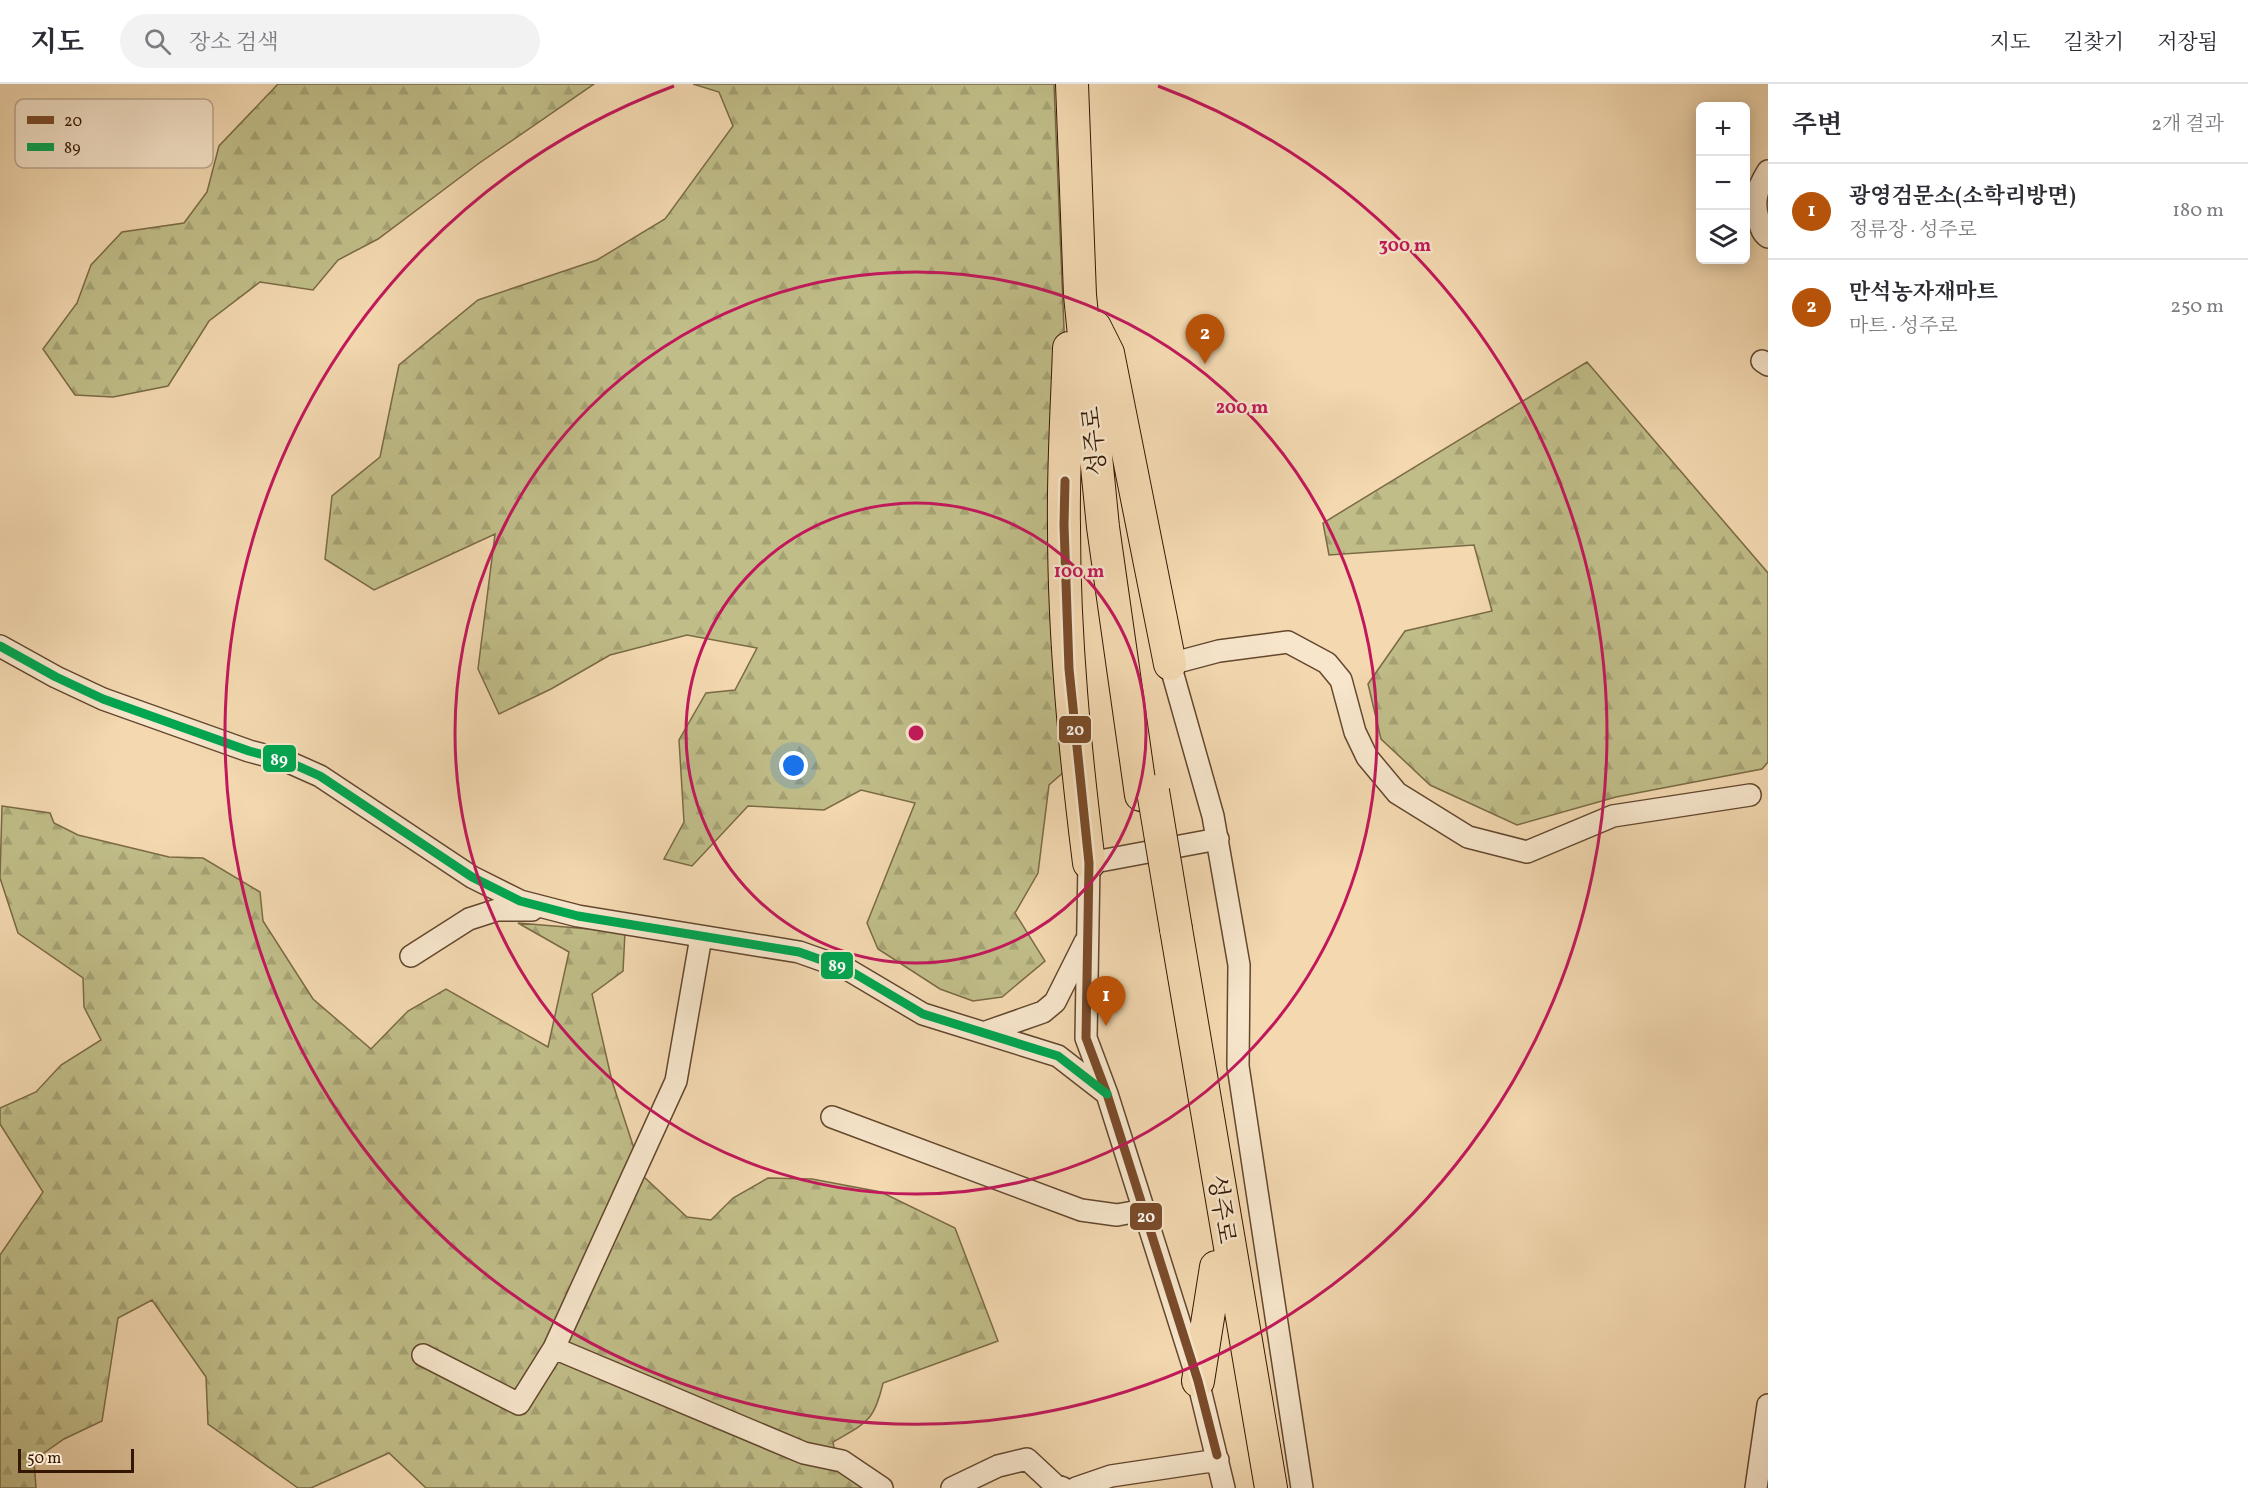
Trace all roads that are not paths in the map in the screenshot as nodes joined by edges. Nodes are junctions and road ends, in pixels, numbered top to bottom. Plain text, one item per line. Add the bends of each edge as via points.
1 (1072, 84) edge
2 (1086, 84) edge
3 (1768, 171) edge
4 (1768, 237) edge
5 (1080, 295) junction
6 (1095, 327) junction
7 (3, 653) edge
8 (1170, 664) junction
9 (1147, 793) junction
10 (1750, 795) dead end
11 (1218, 839) junction
12 (1089, 863) junction
13 (551, 910) junction
14 (1169, 930) junction
15 (702, 937) junction
16 (1088, 937) junction
17 (411, 956) dead end
18 (986, 1032) junction
19 (1107, 1094) junction
20 (832, 1117) dead end
21 (1144, 1210) junction
22 (1216, 1267) junction
23 (554, 1348) junction
24 (423, 1355) dead end
25 (1198, 1381) junction
26 (1768, 1406) edge
27 (1218, 1460) junction
28 (882, 1488) edge
29 (952, 1488) edge
30 (1063, 1488) edge
31 (1077, 1488) edge
32 (1224, 1488) edge
33 (1255, 1488) edge
34 (1271, 1488) edge
35 (1302, 1488) edge
36 (1756, 1488) edge

1 - 5 highway, 성주로
2 - 6 highway, 성주로
3 - 4 street via 1754,205 1763,234
5 - 9 highway, 성주로 via 1103,527
5 - 12 highway via 1070,324 1064,525 1069,669
6 - 8 highway via 1108,353
6 - 9 highway, 성주로 via 1106,460
7 - 13 street via 103,699 284,760 320,776 472,877 520,901
8 - 10 street via 1219,651 1288,642 1327,663 1341,680 1355,732 1367,757 1397,794 1468,837 1527,852 1613,816
8 - 11 street
9 - 14 highway, bridge
11 - 12 street
11 - 35 street via 1239,965 1238,1066
12 - 16 street
13 - 15 street
13 - 17 street via 497,910 469,919
14 - 22 highway, 성주로
14 - 34 highway, 성주로
15 - 18 street via 799,952 847,969 923,1014
15 - 23 street via 676,1081
16 - 18 street via 1055,1002 1043,1012
16 - 19 street via 1086,1038
18 - 19 street via 1058,1056
19 - 21 street
20 - 21 street via 1081,1210 1117,1215
21 - 25 street
22 - 25 highway
22 - 33 highway, 성주로
23 - 24 street via 519,1404
23 - 28 street via 804,1453 842,1461
25 - 27 street
26 - 36 street
27 - 31 street via 1111,1476
27 - 32 street
29 - 30 street via 998,1466 1027,1459

